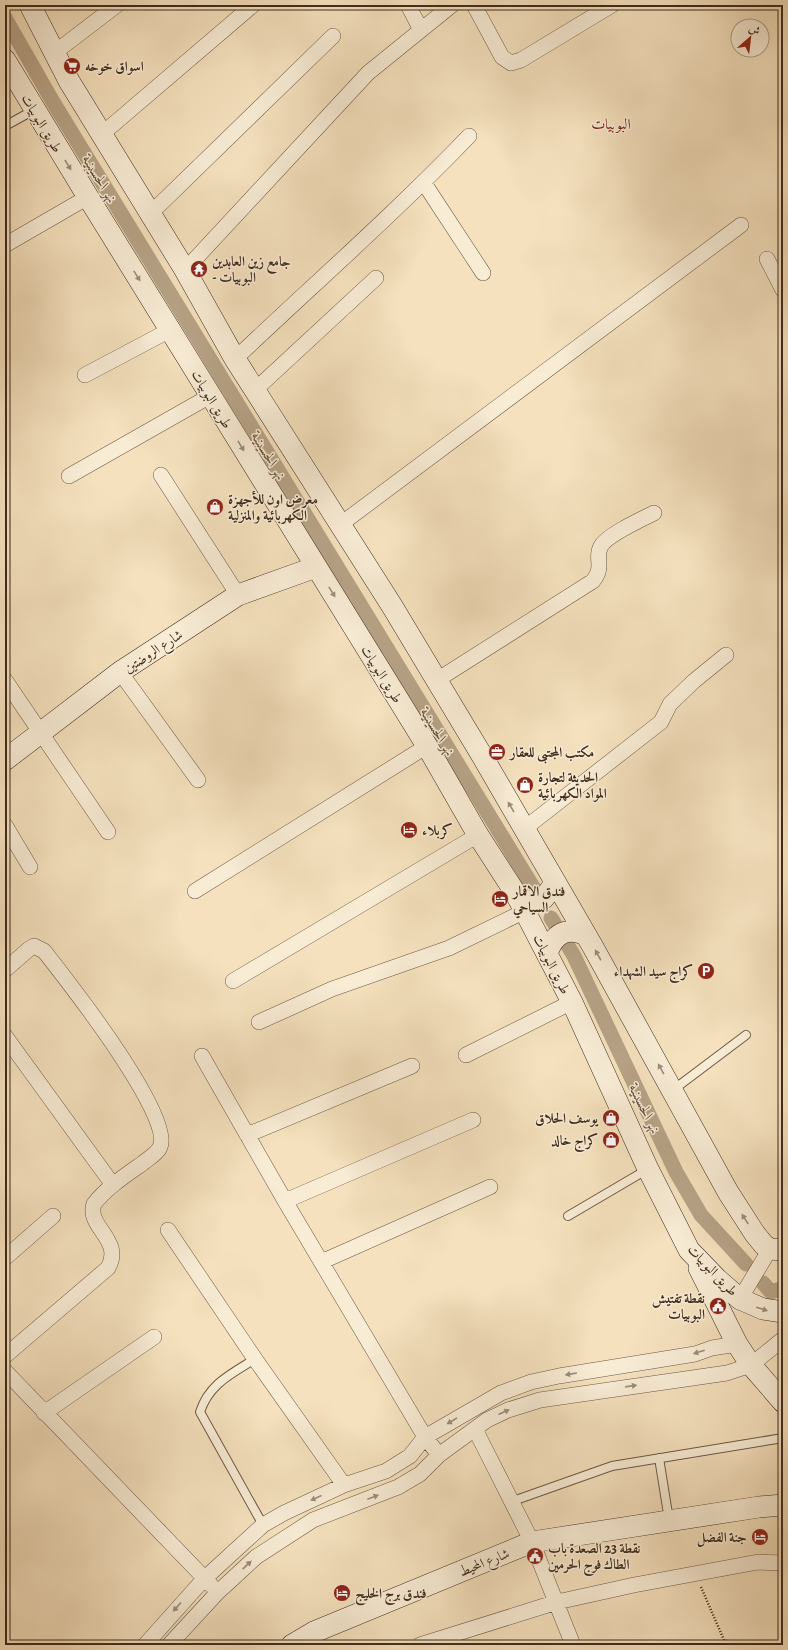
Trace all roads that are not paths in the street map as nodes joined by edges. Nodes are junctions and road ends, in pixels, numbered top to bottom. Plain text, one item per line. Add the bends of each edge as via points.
1 (30, 5) edge
2 (118, 5) edge
3 (253, 5) edge
4 (408, 5) edge
5 (452, 5) edge
6 (474, 5) edge
7 (612, 5) edge
8 (421, 30) junction
9 (333, 36) dead end
10 (54, 53) junction
11 (5, 60) edge
12 (35, 109) junction
13 (5, 126) edge
14 (102, 134) junction
15 (469, 136) dead end
16 (424, 183) junction
17 (88, 197) junction
18 (150, 214) junction
19 (740, 225) dead end
20 (5, 245) edge
21 (767, 259) dead end
22 (185, 270) junction
23 (483, 273) dead end
24 (376, 278) dead end
25 (783, 290) edge
26 (170, 330) junction
27 (235, 359) junction
28 (85, 375) dead end
29 (255, 390) junction
30 (210, 396) junction
31 (161, 475) dead end
32 (69, 476) dead end
33 (654, 513) dead end
34 (341, 524) junction
35 (316, 567) junction
36 (238, 595) junction
37 (726, 655) dead end
38 (120, 672) junction
39 (5, 680) edge
40 (437, 680) junction
41 (40, 732) junction
42 (427, 746) junction
43 (5, 760) edge
44 (198, 780) dead end
45 (5, 825) edge
46 (524, 829) junction
47 (108, 832) dead end
48 (478, 835) junction
49 (30, 867) dead end
50 (553, 878) junction
51 (195, 892) dead end
52 (520, 903) junction
53 (586, 935) junction
54 (547, 954) junction
55 (5, 970) edge
56 (233, 981) dead end
57 (572, 1002) junction
58 (259, 1022) dead end
59 (746, 1035) dead end
60 (5, 1036) edge
61 (466, 1055) dead end
62 (202, 1056) dead end
63 (412, 1066) dead end
64 (672, 1091) junction
65 (473, 1120) dead end
66 (247, 1135) junction
67 (648, 1169) junction
68 (113, 1185) junction
69 (490, 1187) dead end
70 (285, 1201) junction
71 (53, 1216) dead end
72 (568, 1216) dead end
73 (168, 1230) dead end
74 (776, 1249) edge
75 (689, 1250) junction
76 (5, 1258) edge
77 (321, 1262) junction
78 (740, 1299) junction
79 (783, 1312) edge
80 (154, 1337) dead end
81 (783, 1339) edge
82 (737, 1344) junction
83 (5, 1356) edge
84 (255, 1359) junction
85 (751, 1365) junction
86 (6, 1375) edge
87 (783, 1402) edge
88 (44, 1413) junction
89 (475, 1428) junction
90 (425, 1437) junction
91 (783, 1438) edge
92 (440, 1455) junction
93 (659, 1458) junction
94 (344, 1485) junction
95 (513, 1501) junction
96 (783, 1505) edge
97 (670, 1521) junction
98 (262, 1525) junction
99 (532, 1542) junction
100 (783, 1563) edge
101 (204, 1579) junction
102 (218, 1592) junction
103 (557, 1602) junction
104 (145, 1645) edge
105 (169, 1645) edge
106 (292, 1645) edge
107 (420, 1645) edge
108 (573, 1645) edge

1 - 10 main road
2 - 10 street
3 - 14 street
4 - 8 street
5 - 8 street
6 - 7 street via 502,57 511,62 521,60
8 - 22 street via 368,73
9 - 18 street
10 - 14 main road
11 - 12 main road, طريق البوبيات
12 - 13 lane
12 -> 17 main road, طريق البوبيات
14 - 18 main road
15 - 16 street
16 - 23 street
16 - 27 street
17 - 20 street
17 -> 26 main road, طريق البوبيات
18 - 22 main road
19 - 34 street
21 - 25 street
22 - 27 main road
24 - 29 street
26 - 28 street
26 - 30 main road, طريق البوبيات
27 - 29 main road
29 - 34 main road
30 - 32 street
30 -> 35 main road, طريق البوبيات
31 - 36 street
33 - 40 street via 608,538 601,546 600,570 593,581
34 - 40 main road
35 - 36 main road, شارع الروضتين
35 -> 42 main road, طريق البوبيات
36 - 38 main road, شارع الروضتين
37 - 46 street via 670,704 661,722
38 - 41 main road, شارع الروضتين
38 - 44 street
39 - 41 street
46 -> 40 main road
41 - 43 main road, شارع الروضتين
41 - 47 street
42 - 48 main road, طريق البوبيات
42 - 51 street
45 - 49 street
46 - 50 main road
48 - 52 main road, طريق البوبيات
48 - 56 street
50 - 52 main road via 553,886 544,898 529,902 522,899
50 - 53 main road
52 - 54 main road, طريق البوبيات
52 - 58 street via 449,948 332,989
53 - 54 main road via 574,931 562,933 555,938
64 -> 53 main road
54 - 57 main road, طريق البوبيات
55 - 68 street via 29,948 34,946 44,951 112,1042 150,1106 162,1134 160,1148
57 - 61 street
57 - 67 main road, طريق البوبيات
59 - 64 lane
60 - 68 street
62 - 66 street
63 - 66 street
74 -> 64 main road via 755,1234 728,1192
65 - 70 street
66 - 70 street
67 - 72 lane
67 - 75 main road, طريق البوبيات
68 - 83 street via 96,1201 92,1212 112,1250 108,1268
69 - 77 street
70 - 77 street
71 - 76 street
73 - 84 street
74 - 78 street
75 - 78 main road, طريق البوبيات
75 - 82 main road
77 - 90 street
78 -> 79 main road, طريق البوبيات via 763,1310
80 - 88 street
81 - 85 street
82 - 85 main road
82 -> 90 street via 689,1355 531,1382 500,1393
84 - 94 street
84 - 98 lane via 213,1388 204,1400 200,1412
85 - 87 main road
89 -> 85 street via 508,1410 540,1400 727,1373
86 - 88 street
88 - 101 street
89 - 92 street
89 - 95 street
90 - 92 street
90 - 94 street via 410,1456 386,1471
91 - 93 lane
102 -> 92 street via 274,1544 313,1520 398,1487 420,1474
93 - 95 lane via 612,1466
93 - 97 lane
94 -> 98 street
95 - 99 street
96 - 97 main road, شارع المحيط
97 - 99 main road, شارع المحيط
98 - 101 street
99 - 103 street
99 - 106 main road, شارع المحيط via 314,1632
100 - 103 street via 758,1562
101 - 102 street
101 -> 104 street
102 - 105 street
103 - 107 street
103 - 108 street

